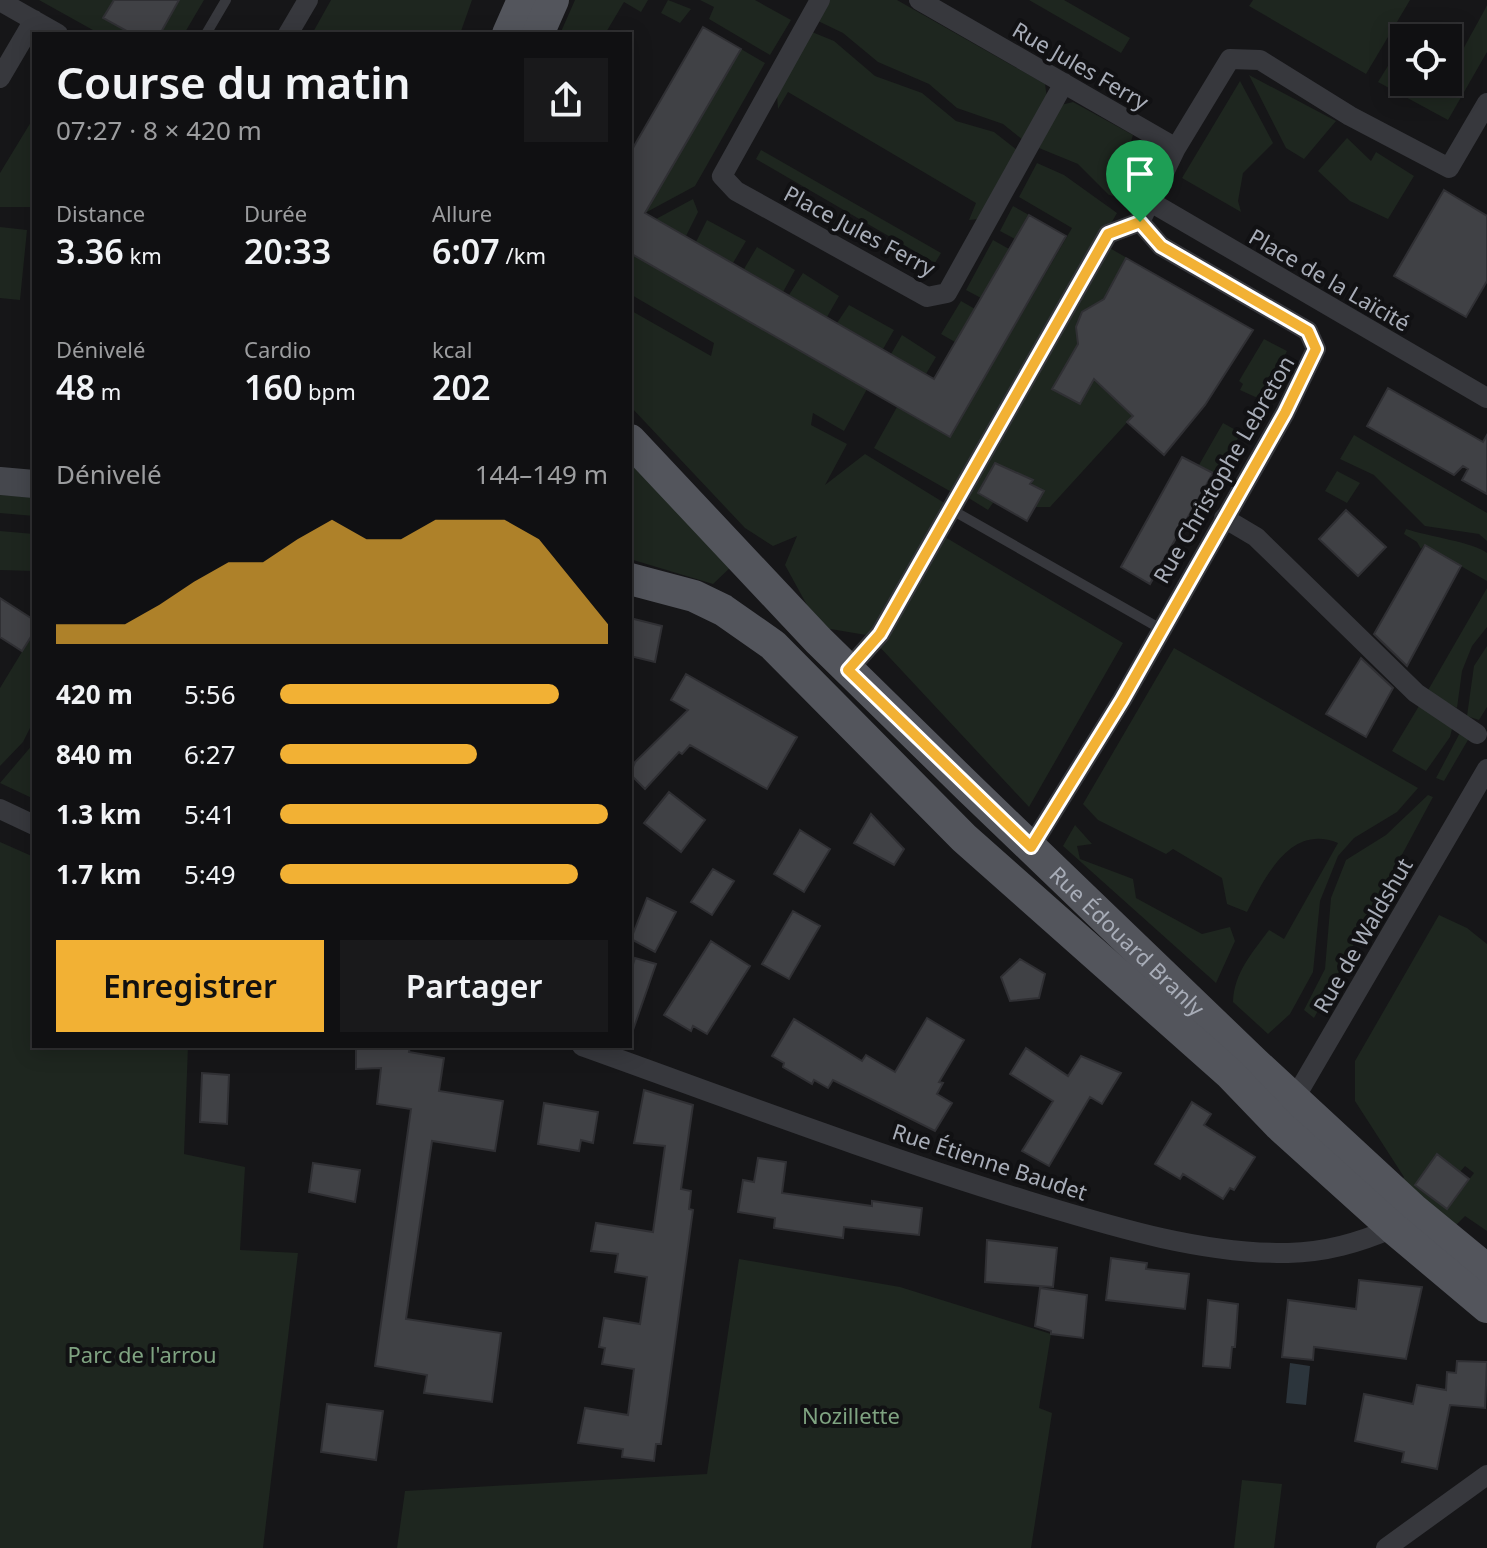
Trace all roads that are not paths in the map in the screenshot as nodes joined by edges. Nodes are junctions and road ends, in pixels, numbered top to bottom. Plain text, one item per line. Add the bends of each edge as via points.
1 (226, 0) edge
2 (308, 0) edge
3 (523, 0) edge
4 (553, 0) edge
5 (820, 0) edge
6 (919, 0) edge
7 (0, 1) edge
8 (34, 20) junction
9 (55, 32) edge
10 (207, 32) edge
11 (289, 32) edge
12 (509, 32) edge
13 (539, 32) edge
14 (0, 78) edge
15 (1064, 83) junction
16 (1487, 103) edge
17 (1176, 148) junction
18 (1149, 201) junction
19 (1140, 222) junction
20 (1487, 398) edge
21 (632, 442) edge
22 (0, 481) edge
23 (32, 484) edge
24 (952, 510) junction
25 (1224, 518) junction
26 (632, 580) edge
27 (1161, 629) junction
28 (848, 670) junction
29 (1477, 734) dead end
30 (1487, 769) edge
31 (0, 809) edge
32 (32, 824) edge
33 (1031, 847) junction
34 (588, 1048) edge
35 (1287, 1112) junction
36 (1393, 1228) junction
37 (1479, 1263) edge
38 (1487, 1307) edge
39 (1487, 1475) edge
40 (1386, 1548) edge

1 - 10 lane
2 - 11 street
3 - 12 main road
4 - 13 main road
5 - 15 street, Place Jules Ferry via 722,176 736,191 927,297 947,293
6 - 15 street, Rue Jules Ferry
7 - 8 street
8 - 9 street
8 - 14 street
15 - 17 street, Rue Jules Ferry
16 - 17 street via 1449,168 1260,60 1230,59
17 - 18 street
18 - 19 street
18 - 20 street, Place de la Laïcité
19 - 24 street via 1108,234
19 - 25 street, Rue Christophe Lebreton via 1161,246 1308,331 1316,349
21 - 28 main road, Rue Édouard Branly
22 - 23 street
24 - 27 lane
24 - 28 street via 880,634
25 - 27 street, Rue Christophe Lebreton
25 - 29 street via 1256,537 1416,693
26 - 35 main road, Rue Édouard Branly via 694,596 773,645 964,838 1229,1073
27 - 33 street, Rue Christophe Lebreton
28 - 33 main road, Rue Édouard Branly
30 - 35 street, Rue de Waldshut
31 - 32 street
33 - 35 main road, Rue Édouard Branly
34 - 36 street, Rue Étienne Baudet via 970,1183 1172,1240 1257,1252 1309,1252 1335,1249
35 - 36 main road, Rue Édouard Branly
35 - 37 main road, Rue Édouard Branly
36 - 38 main road, Rue Édouard Branly
39 - 40 street

